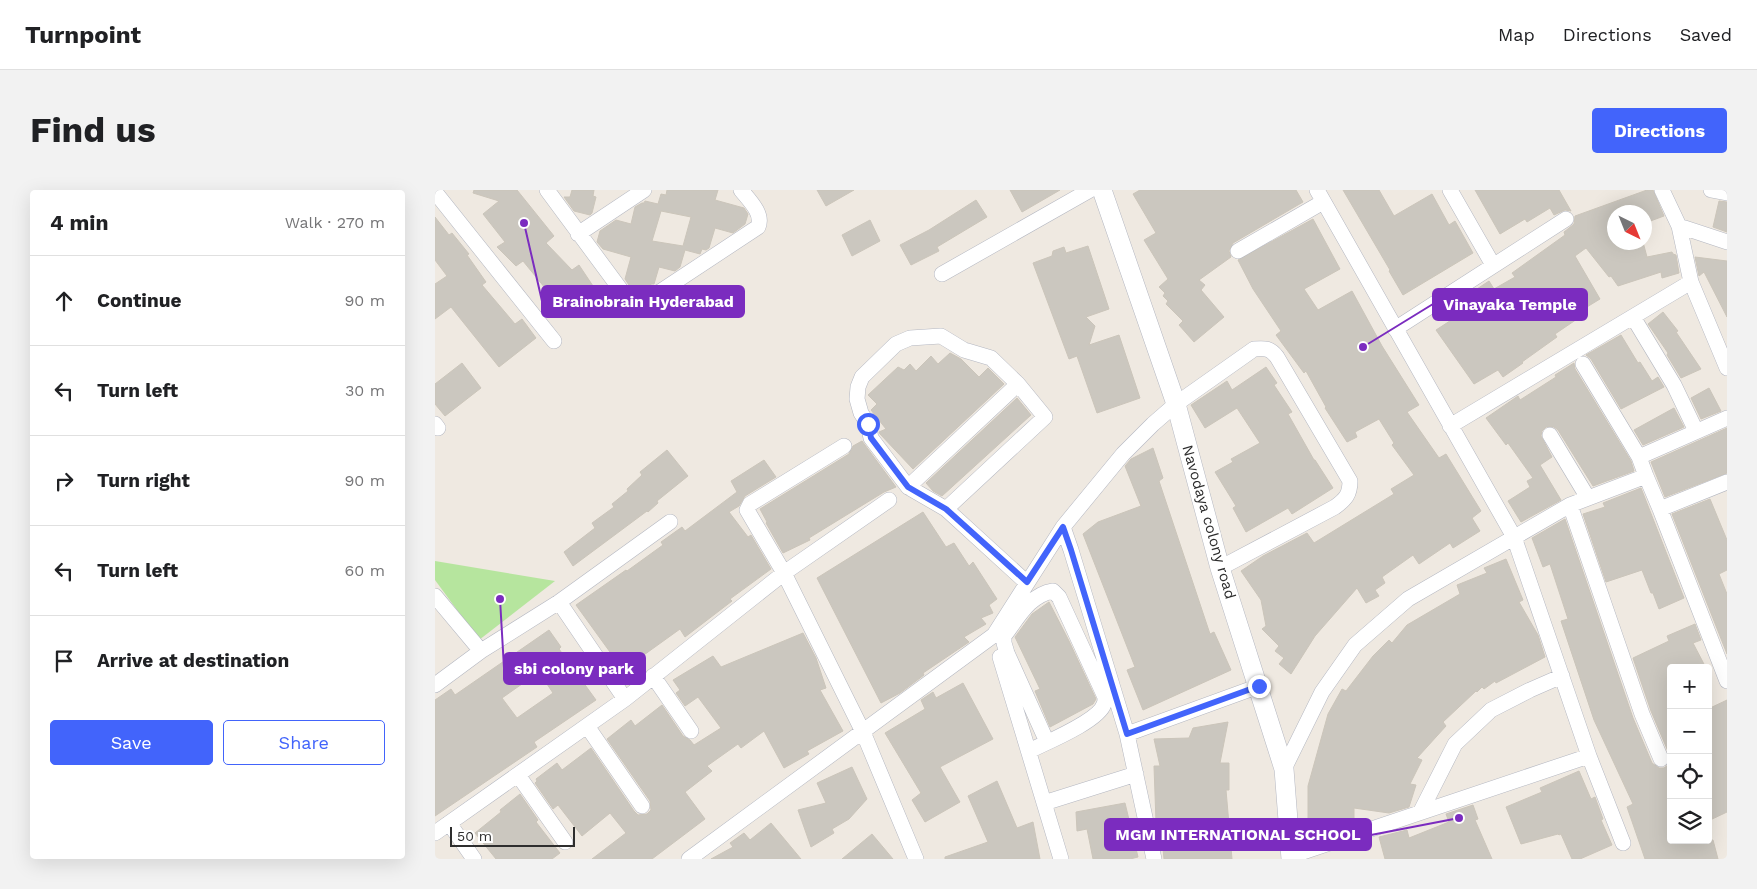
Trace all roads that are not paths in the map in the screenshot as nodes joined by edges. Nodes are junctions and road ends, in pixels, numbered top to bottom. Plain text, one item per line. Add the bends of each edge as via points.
1 (547, 190) edge
2 (644, 190) edge
3 (741, 190) edge
4 (1090, 190) edge
5 (1102, 190) edge
6 (1450, 190) edge
7 (1663, 190) edge
8 (1711, 190) edge
9 (435, 192) edge
10 (1727, 193) edge
11 (1320, 196) edge
12 (1567, 219) dead end
13 (1679, 226) junction
14 (578, 234) junction
15 (1727, 242) edge
16 (1238, 251) dead end
17 (1493, 265) junction
18 (943, 274) dead end
19 (1691, 282) junction
20 (1633, 317) junction
21 (1395, 329) junction
22 (554, 341) dead end
23 (1583, 364) dead end
24 (1727, 368) edge
25 (1018, 384) junction
26 (1176, 404) junction
27 (1727, 418) edge
28 (1450, 426) junction
29 (1697, 431) junction
30 (1550, 435) dead end
31 (844, 446) dead end
32 (1639, 457) junction
33 (1645, 476) junction
34 (1727, 482) edge
35 (908, 487) junction
36 (1588, 498) junction
37 (889, 500) dead end
38 (1570, 505) junction
39 (946, 509) junction
40 (1660, 509) junction
41 (670, 522) dead end
42 (1063, 527) junction
43 (1514, 537) junction
44 (1220, 568) junction
45 (784, 573) junction
46 (1027, 582) junction
47 (435, 596) edge
48 (559, 602) junction
49 (994, 635) junction
50 (481, 651) junction
51 (1724, 664) edge
52 (653, 676) junction
53 (1562, 676) junction
54 (1727, 681) edge
55 (435, 685) edge
56 (1259, 686) junction
57 (625, 699) junction
58 (587, 726) junction
59 (691, 731) dead end
60 (863, 732) junction
61 (1127, 734) junction
62 (1047, 742) junction
63 (1029, 751) junction
64 (1589, 756) junction
65 (1661, 759) dead end
66 (1283, 770) junction
67 (1136, 774) junction
68 (518, 775) junction
69 (1044, 802) junction
70 (642, 806) dead end
71 (1421, 811) junction
72 (449, 823) junction
73 (435, 833) edge
74 (565, 842) dead end
75 (1623, 844) dead end
76 (1291, 858) edge
77 (475, 859) edge
78 (689, 859) edge
79 (916, 859) edge
80 (1061, 859) edge
81 (1154, 859) edge

1 - 14 street
2 - 14 street
3 - 14 street via 759,215 758,227 640,305 632,305
4 - 18 street
5 - 26 street, Navodaya colony road
6 - 17 street
7 - 13 street
8 - 10 street
9 - 22 street
11 - 16 street
11 - 21 street
12 - 17 street
13 - 15 street
13 - 19 street
17 - 21 street
19 - 20 street
19 - 24 street
20 - 28 street
20 - 29 street
21 - 28 street
23 - 32 street
25 - 35 street
25 - 35 street via 991,358 963,350 941,336 910,338 896,344 862,377 857,399 871,438
25 - 39 street via 1045,417
26 - 42 street via 1123,454
26 - 44 street, Navodaya colony road
26 - 44 street via 1254,349 1272,351 1350,481 1350,493 1335,507
27 - 29 street
28 - 43 street
29 - 32 street
30 - 36 street
31 - 45 street via 747,507 749,516
32 - 33 street
33 - 36 street
33 - 40 street
34 - 40 street
35 - 39 street
36 - 38 street
37 - 45 street
38 - 43 street
38 - 65 street
39 - 46 street
40 - 51 street
41 - 48 street
42 - 46 street
42 - 61 street
43 - 53 street
43 - 66 street via 1408,599 1355,645 1322,692
44 - 56 street, Navodaya colony road
45 - 52 street
45 - 60 street
46 - 49 street
47 - 50 street
48 - 50 street
48 - 57 street
49 - 60 street
49 - 63 street
50 - 55 street
51 - 54 street
52 - 57 street
52 - 59 street
53 - 64 street
53 - 71 street via 1491,710 1455,744
56 - 61 street
56 - 66 street, Navodaya colony road
57 - 58 street
58 - 68 street
58 - 70 street
60 - 78 street
60 - 79 street
61 - 67 street
62 - 62 street via 1085,723 1105,704 1105,696 1059,597 1053,591 1031,600 1004,636 1007,653
62 - 63 street
63 - 69 street
64 - 71 street
64 - 75 street
66 - 76 street, Navodaya colony road
67 - 69 street
67 - 81 street
68 - 72 street
68 - 74 street
69 - 80 street
71 - 76 street
72 - 73 street
72 - 77 street

